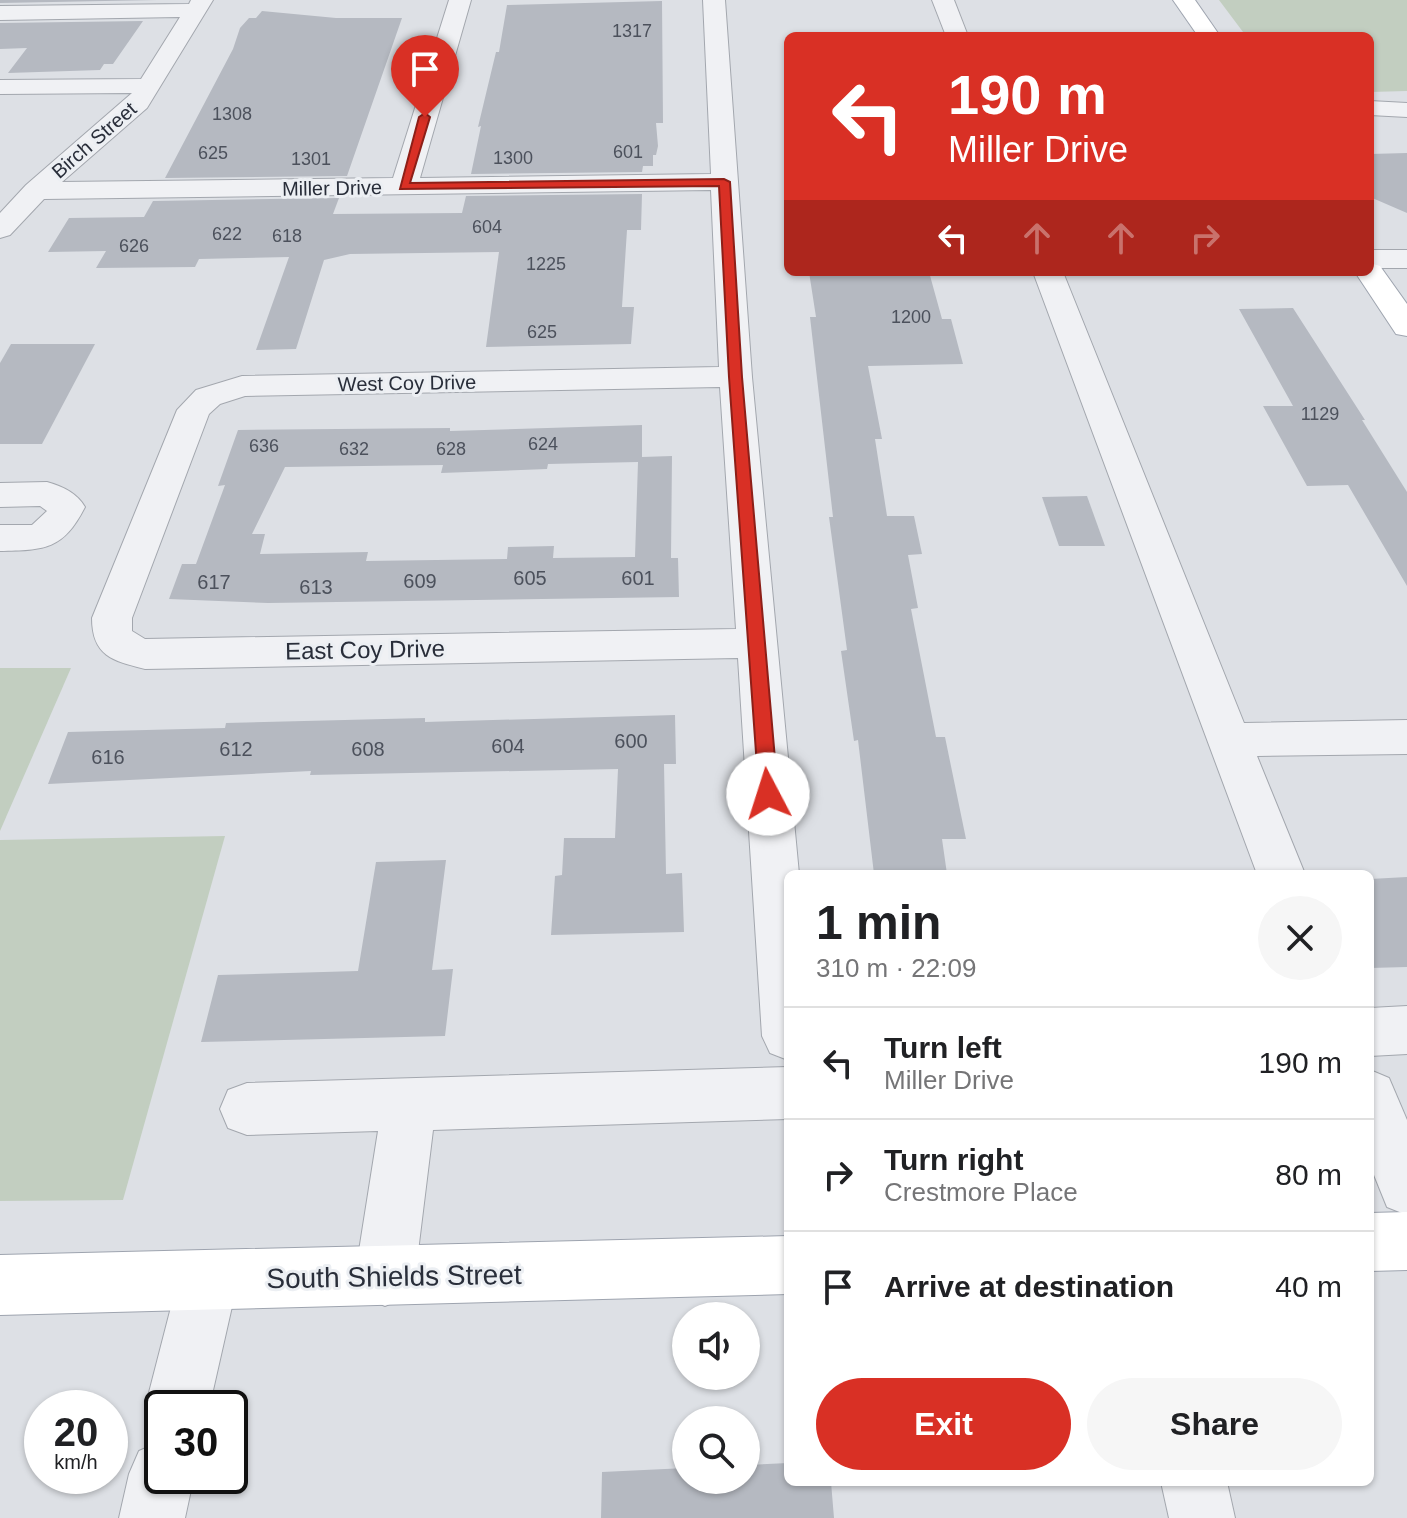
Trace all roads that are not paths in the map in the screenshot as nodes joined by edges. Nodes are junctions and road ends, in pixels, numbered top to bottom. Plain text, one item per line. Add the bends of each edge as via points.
1 (460, 0) edge
2 (714, 0) edge
3 (943, 0) edge
4 (1184, 0) edge
5 (0, 13) edge
6 (194, 13) edge
7 (955, 32) edge
8 (1206, 32) edge
9 (0, 33) edge
10 (150, 86) junction
11 (0, 87) edge
12 (724, 182) junction
13 (404, 187) junction
14 (36, 191) junction
15 (0, 229) edge
16 (1407, 259) edge
17 (1050, 276) edge
18 (1382, 276) edge
19 (1407, 327) edge
20 (736, 377) junction
21 (0, 495) edge
22 (155, 512) joint
23 (0, 538) edge
24 (756, 643) junction
25 (1407, 737) edge
26 (1229, 740) junction
27 (1279, 870) edge
28 (784, 987) edge
29 (1407, 1030) edge
30 (1374, 1032) edge
31 (784, 1093) edge
32 (409, 1104) junction
33 (1374, 1106) edge
34 (247, 1109) dead end
35 (1407, 1187) edge
36 (1407, 1241) edge
37 (1374, 1242) edge
38 (784, 1265) edge
39 (385, 1276) junction
40 (208, 1280) junction
41 (0, 1285) edge
42 (181, 1390) edge
43 (1195, 1486) edge
44 (157, 1494) edge
45 (152, 1518) edge
46 (1202, 1518) edge

1 - 13 street
2 - 12 street
3 - 7 street
4 - 8 main road
5 - 6 street
6 - 9 street
6 - 10 street, Birch Street
10 - 11 street
10 - 14 street, Birch Street via 138,103
12 - 13 street, Miller Drive
12 - 20 street
13 - 14 street, Miller Drive
14 - 15 street, Birch Street
16 - 18 street
17 - 26 street
18 - 19 main road
20 - 22 street, West Coy Drive via 230,388 194,410
20 - 24 street
21 - 23 street via 47,494 67,507 57,529 42,537
22 - 24 street, East Coy Drive via 112,618 112,637 137,652
24 - 28 street
25 - 26 street
26 - 27 street
29 - 30 street
31 - 32 street
32 - 34 street
32 - 39 street
33 - 35 street
36 - 37 main road
38 - 39 main road, South Shields Street
39 - 40 main road, South Shields Street
40 - 41 main road, South Shields Street
40 - 42 street
43 - 46 street
44 - 45 street

